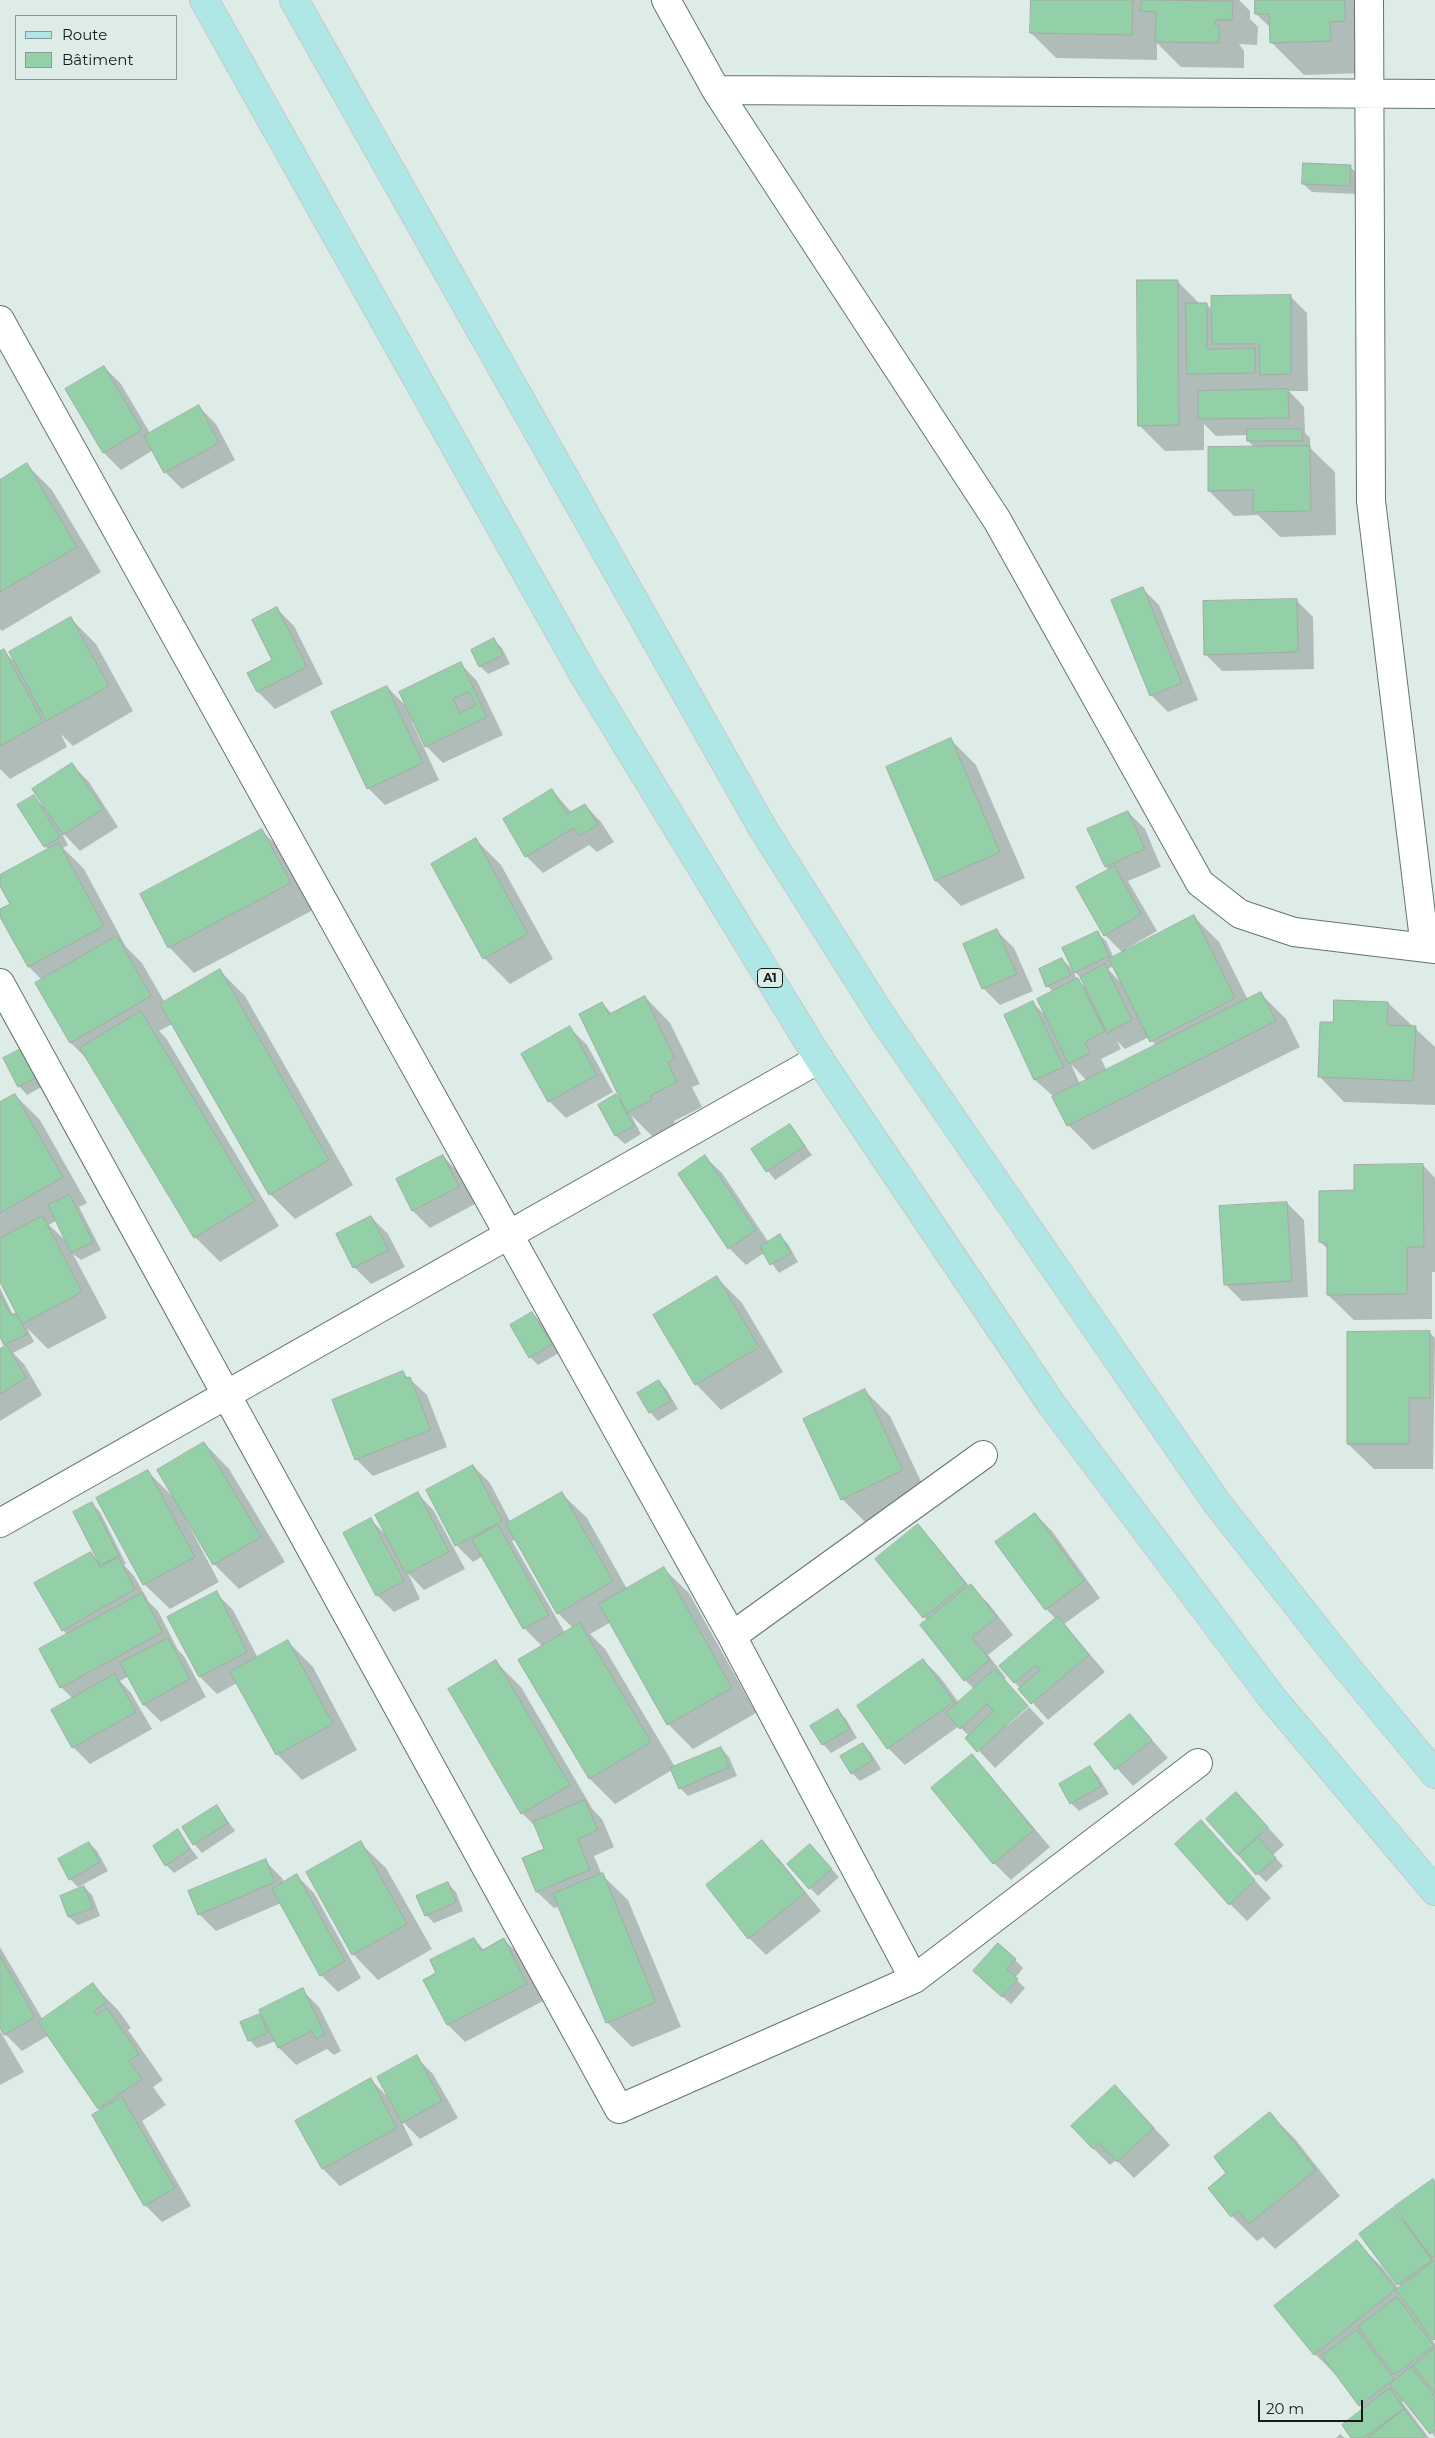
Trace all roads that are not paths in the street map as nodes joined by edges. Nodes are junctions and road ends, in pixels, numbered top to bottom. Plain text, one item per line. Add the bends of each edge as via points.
1 (204, 0) edge
2 (294, 0) edge
3 (666, 0) edge
4 (1369, 0) edge
5 (716, 90) junction
6 (1435, 94) edge
7 (1370, 95) junction
8 (0, 320) edge
9 (1430, 948) edge
10 (0, 983) edge
11 (819, 1059) junction
12 (508, 1234) junction
13 (226, 1394) junction
14 (983, 1455) dead end
15 (0, 1523) edge
16 (732, 1636) junction
17 (1198, 1763) dead end
18 (1435, 1774) edge
19 (1435, 1891) edge
20 (914, 1979) junction

1 - 11 main road, A1 via 584,675
2 - 18 main road via 762,827 884,1020 1218,1503 1334,1652
3 - 5 street
4 - 7 street
5 - 7 street
5 - 9 street via 998,520 1200,883 1240,914 1294,932
6 - 7 street
7 - 9 street via 1371,500
8 - 12 street
10 - 13 street
11 - 12 street
11 - 19 main road, A1 via 1052,1405 1273,1699
12 - 13 street
12 - 16 street
13 - 15 street
13 - 20 street via 619,2109
14 - 16 street
16 - 20 street
17 - 20 street

